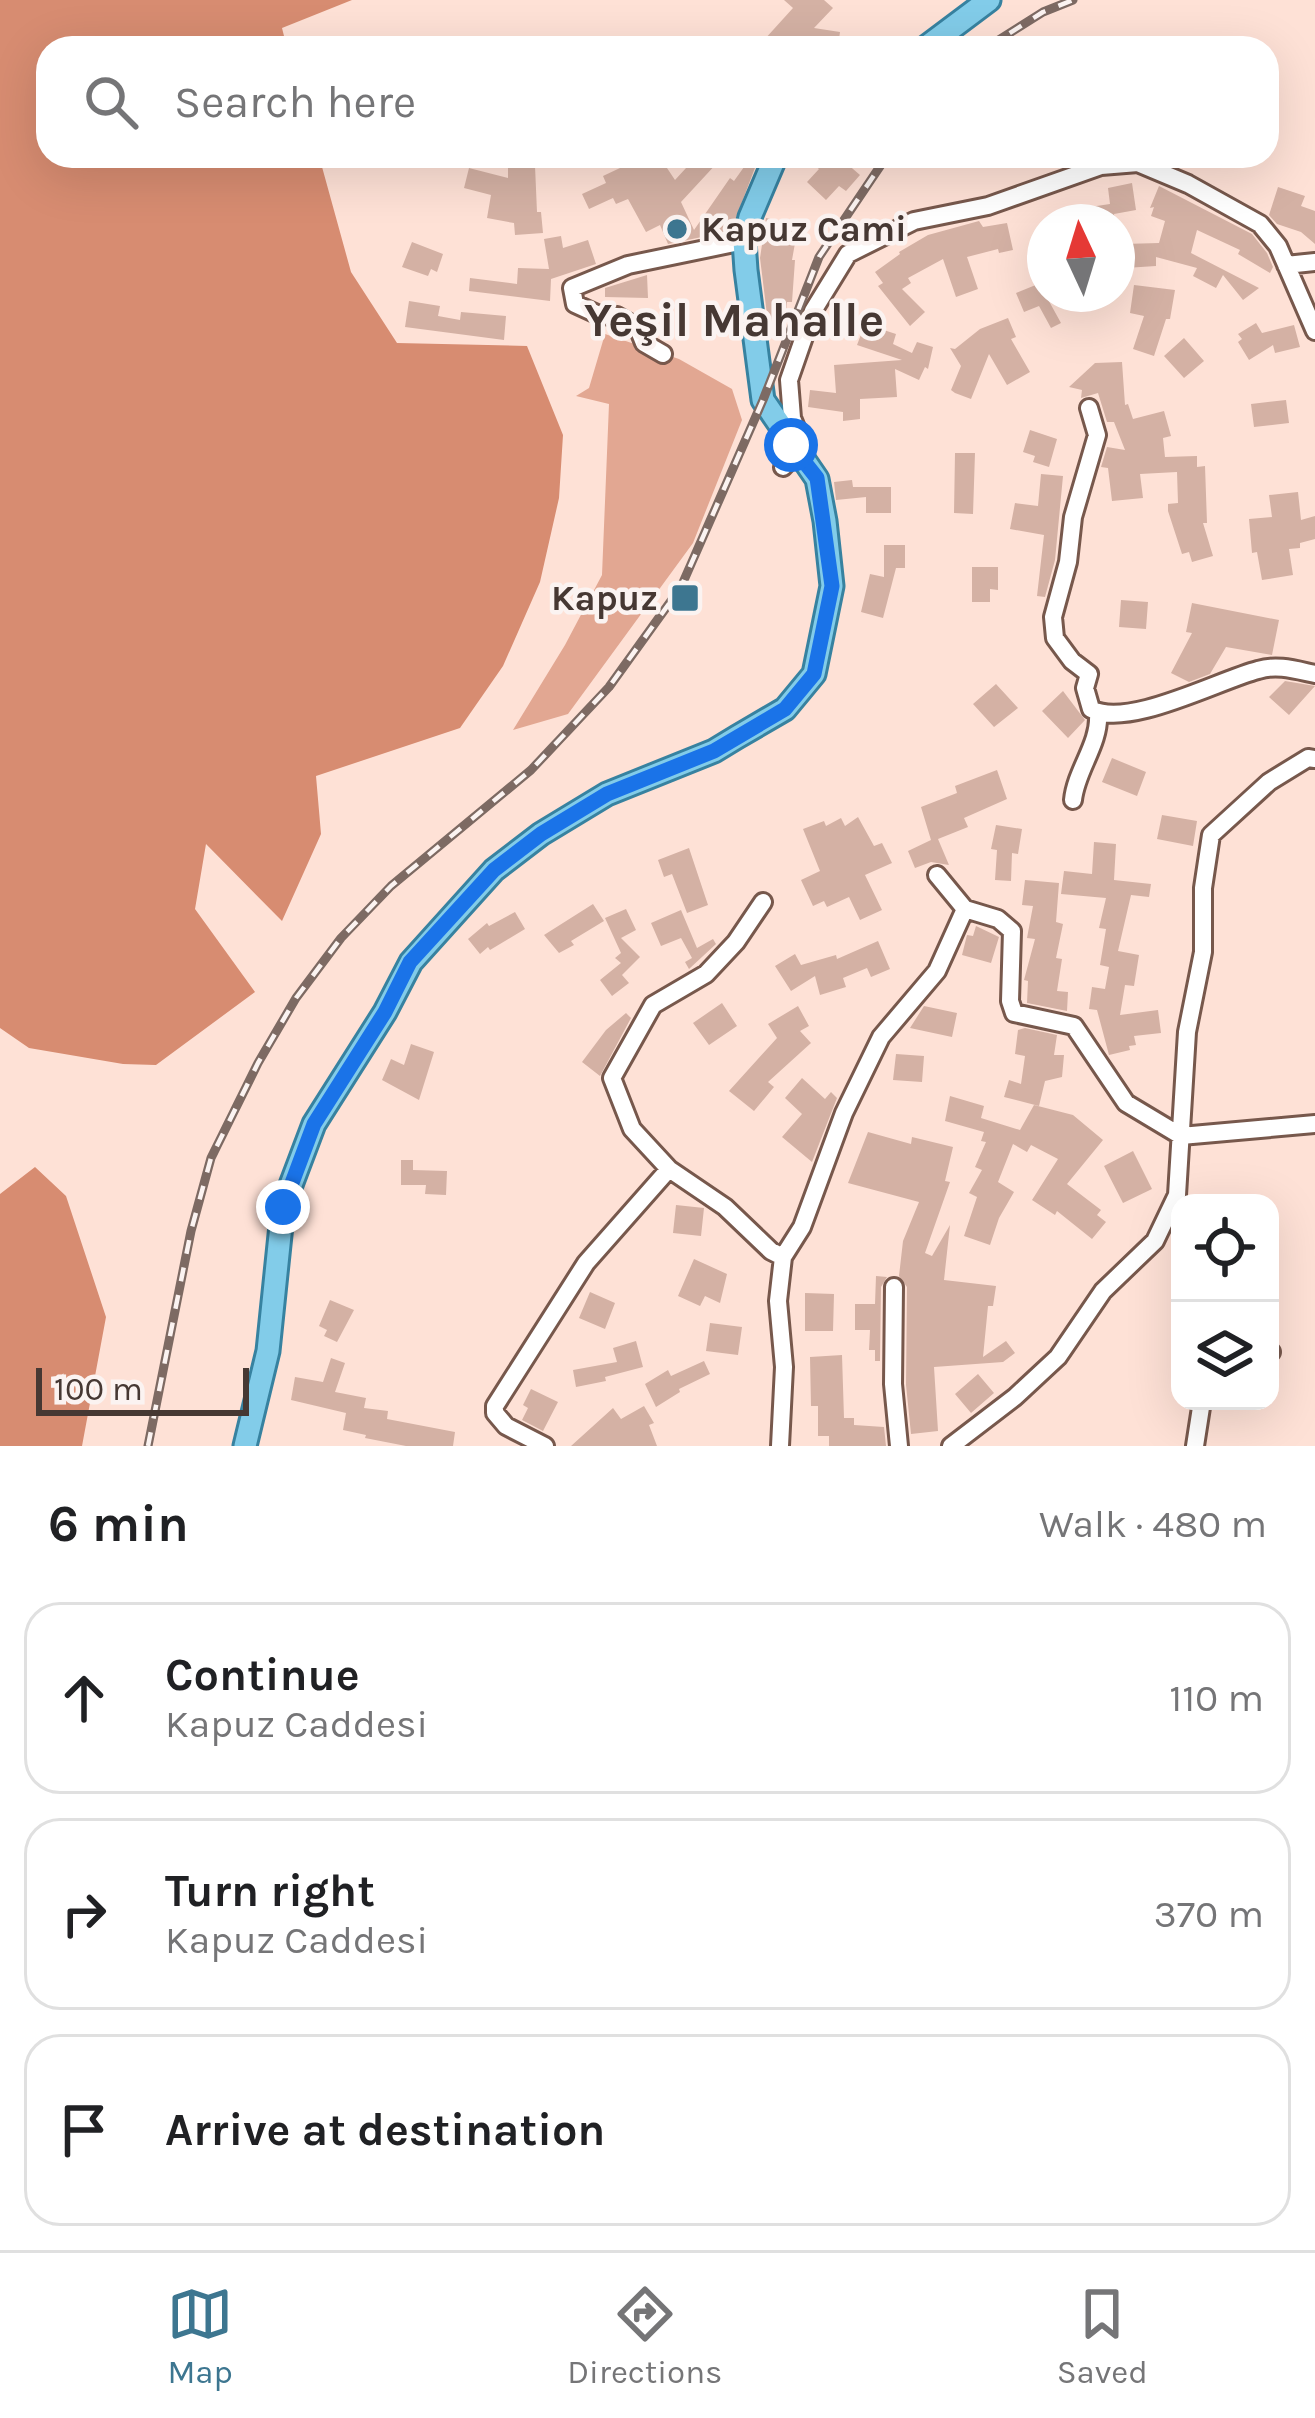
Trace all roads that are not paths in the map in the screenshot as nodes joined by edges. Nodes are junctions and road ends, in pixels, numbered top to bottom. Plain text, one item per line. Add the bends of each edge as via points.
1 (989, 0) edge
2 (941, 36) edge
3 (772, 168) edge
4 (1095, 168) edge
5 (1148, 168) edge
6 (744, 242) junction
7 (1315, 262) edge
8 (1286, 265) junction
9 (1315, 331) edge
10 (663, 354) dead end
11 (1089, 408) dead end
12 (817, 478) junction
13 (1315, 674) edge
14 (1098, 714) junction
15 (1315, 758) edge
16 (1072, 800) dead end
17 (937, 875) dead end
18 (763, 902) dead end
19 (965, 909) junction
20 (1315, 1124) edge
21 (1180, 1136) junction
22 (669, 1168) junction
23 (783, 1257) junction
24 (894, 1287) dead end
25 (1201, 1410) edge
26 (245, 1446) edge
27 (545, 1446) edge
28 (780, 1446) edge
29 (899, 1446) edge
30 (951, 1446) edge
31 (1195, 1446) edge

1 - 2 main road
3 - 6 main road
4 - 12 street via 988,206 914,221 848,254 813,310 789,380 792,418
5 - 8 street via 1260,224
6 - 10 street via 628,265 572,288 575,304 617,316
6 - 12 main road via 763,400 790,459
7 - 8 street
8 - 9 street
11 - 14 street via 1097,435 1053,629 1089,674 1087,700
12 - 26 main road via 832,586 814,674 785,709 714,751 607,794 494,870 410,962 314,1124 283,1207 268,1351
13 - 14 street via 1259,669 1153,707
14 - 16 street
15 - 21 street via 1269,782 1210,835
17 - 19 street
18 - 22 street via 706,974 653,1005 612,1078 632,1129
19 - 21 street via 1012,931 1014,1013 1074,1026 1126,1103
19 - 23 street via 937,971 881,1037
20 - 21 street
21 - 30 street via 1177,1196 1155,1241 1103,1291 1058,1357
22 - 23 street
22 - 27 street via 586,1263 495,1406 506,1426
23 - 28 street
24 - 29 street
25 - 31 street

